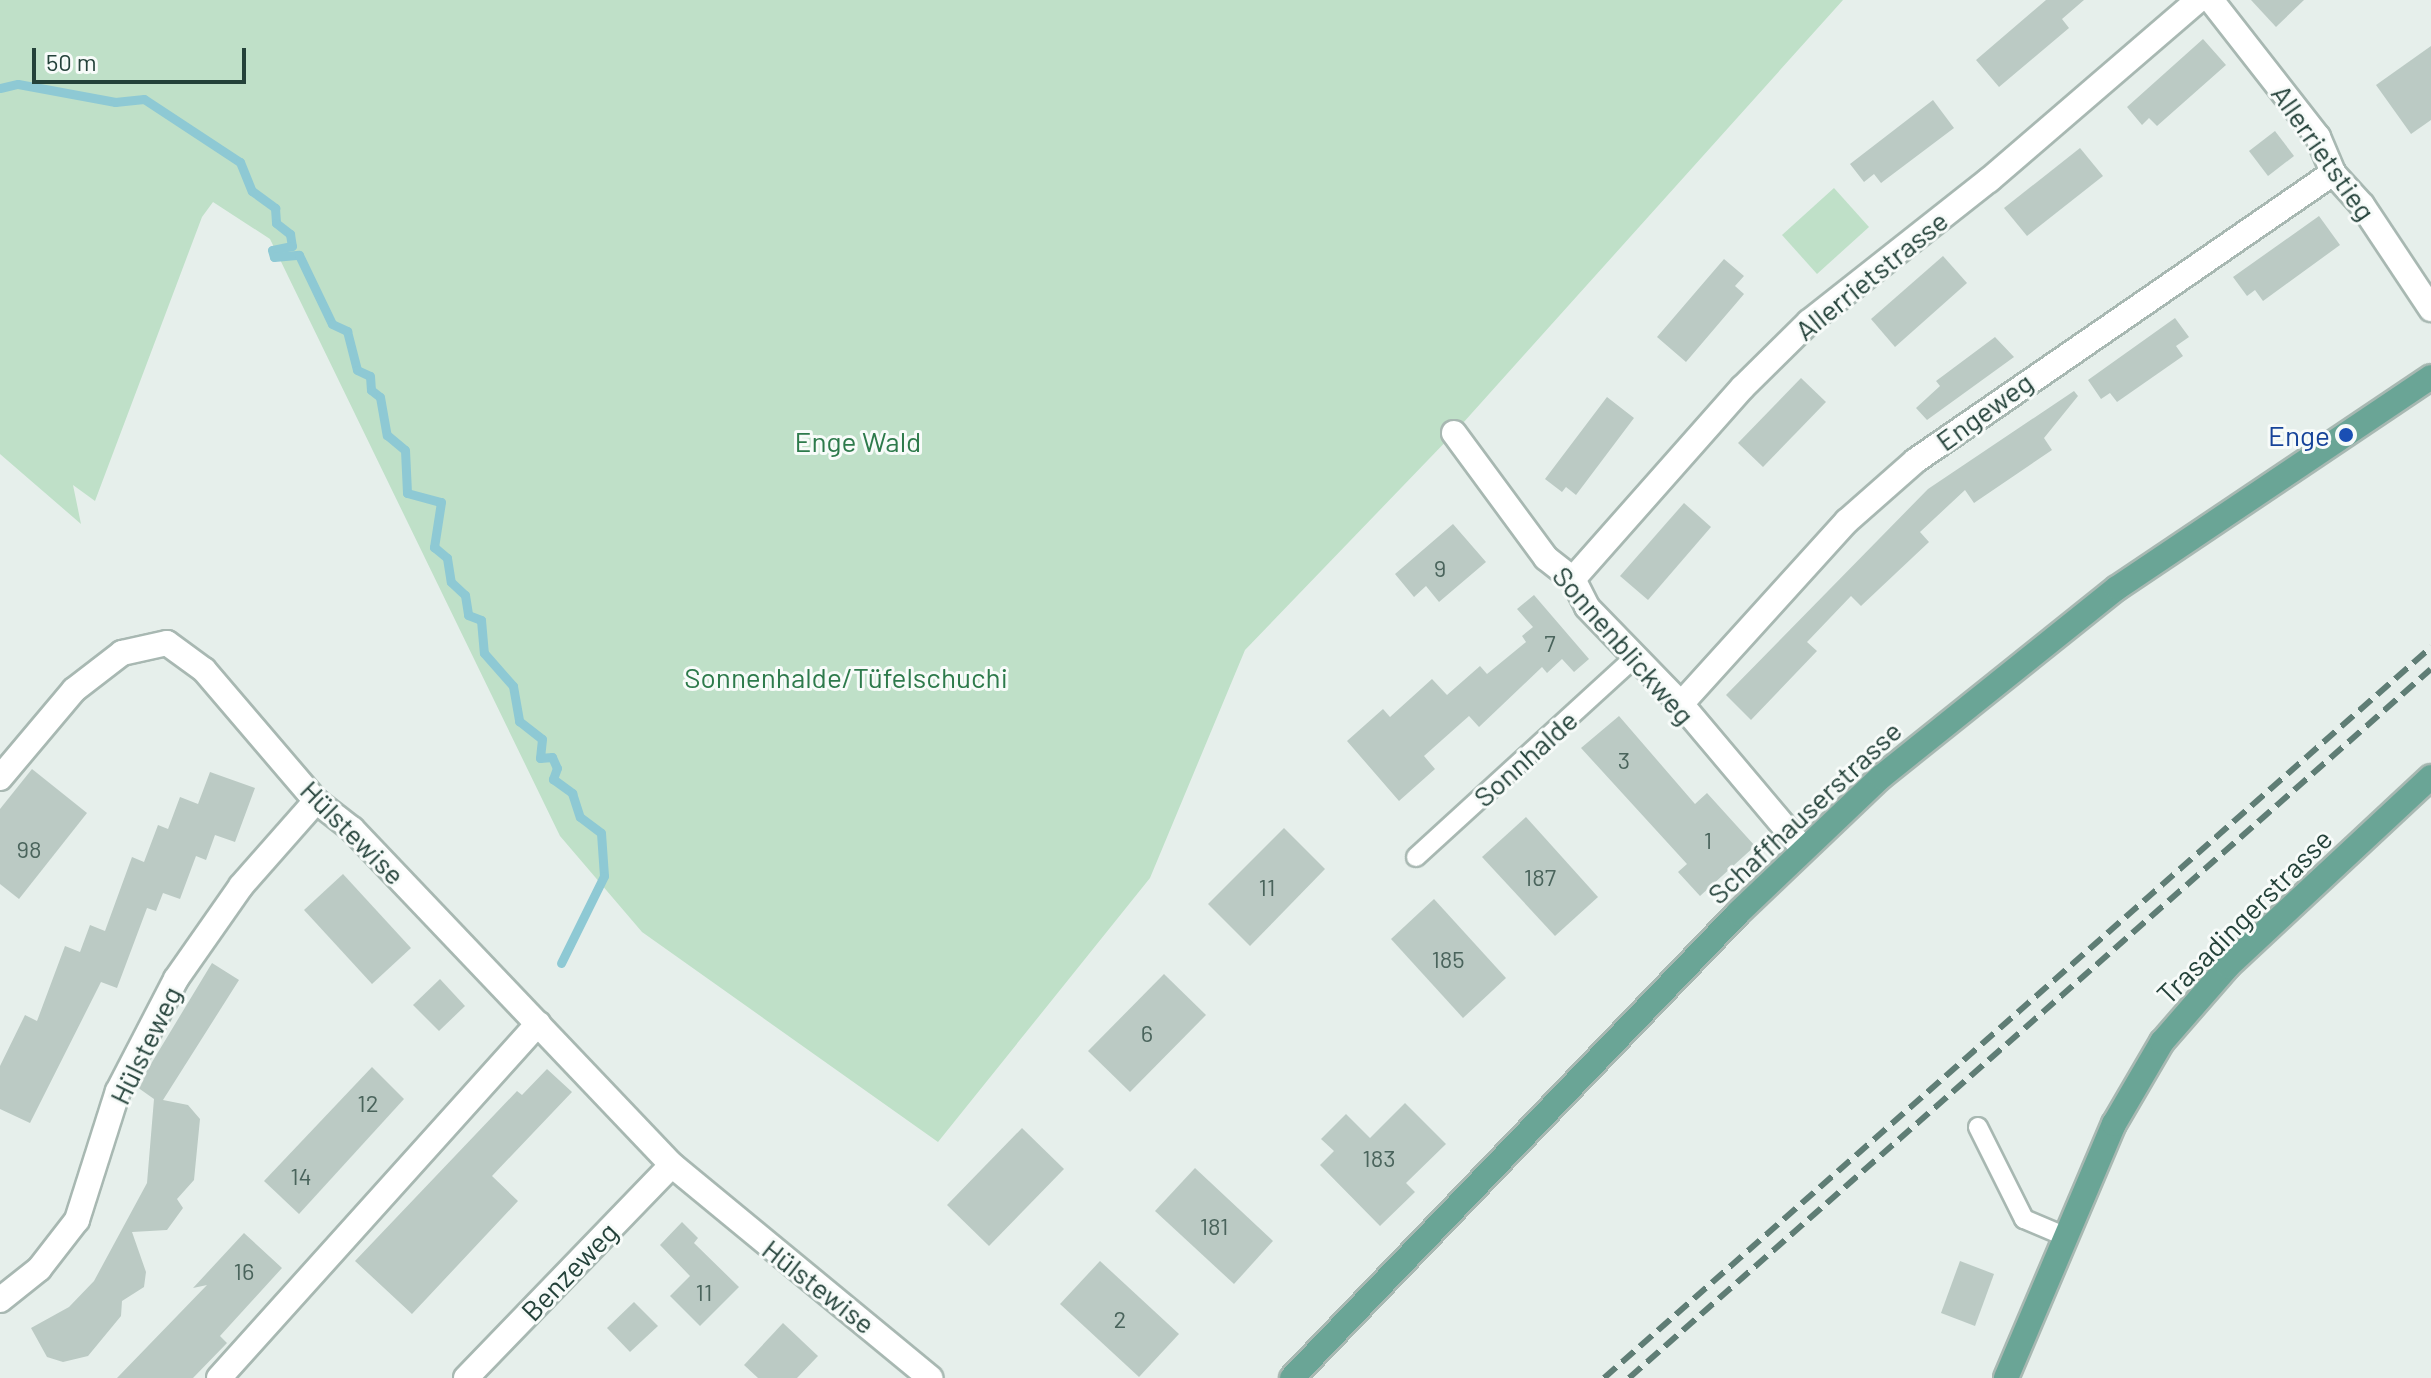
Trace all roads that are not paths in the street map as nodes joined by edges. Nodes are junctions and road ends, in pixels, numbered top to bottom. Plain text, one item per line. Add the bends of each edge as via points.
1 (2198, 0) edge
2 (2211, 0) edge
3 (2333, 173) junction
4 (2431, 309) edge
5 (2431, 377) edge
6 (1454, 433) dead end
7 (1573, 579) junction
8 (1634, 658) junction
9 (1681, 704) junction
10 (2431, 777) edge
11 (0, 778) edge
12 (316, 801) junction
13 (1803, 849) junction
14 (1416, 857) dead end
15 (538, 1024) junction
16 (1978, 1127) dead end
17 (672, 1165) junction
18 (2064, 1236) junction
19 (0, 1300) edge
20 (919, 1376) edge
21 (219, 1378) edge
22 (466, 1378) edge
23 (1292, 1378) edge
24 (2006, 1378) edge

1 - 7 street, Allerrietstrasse via 2178,11 1989,180 1809,322 1743,387
2 - 3 street, Allerrietstieg via 2318,137
3 - 4 street, Allerrietstieg via 2362,205
3 - 9 street, Engeweg via 1915,461 1847,521
5 - 13 main road, Schaffhauserstrasse via 2117,588 2004,673
6 - 7 street, Sonnenblickweg via 1546,558
7 - 8 street, Sonnenblickweg via 1587,607
8 - 9 street, Sonnenblickweg
8 - 14 lane, Sonnhalde
9 - 13 street, Sonnenblickweg
10 - 18 main road, Trasadingerstrasse via 2228,966 2180,1020 2114,1124
11 - 12 street, Hülstewise via 74,690 122,653 167,643 204,670
12 - 15 street, Hülstewise via 352,829
12 - 19 street, Hülsteweg via 241,886 176,979 118,1091 77,1220 39,1269
13 - 23 main road, Schaffhauserstrasse
15 - 17 street, Hülstewise
15 - 21 street
16 - 18 lane via 2024,1219
17 - 20 street, Hülstewise via 894,1344
17 - 22 street, Benzeweg
18 - 24 main road, Trasadingerstrasse

